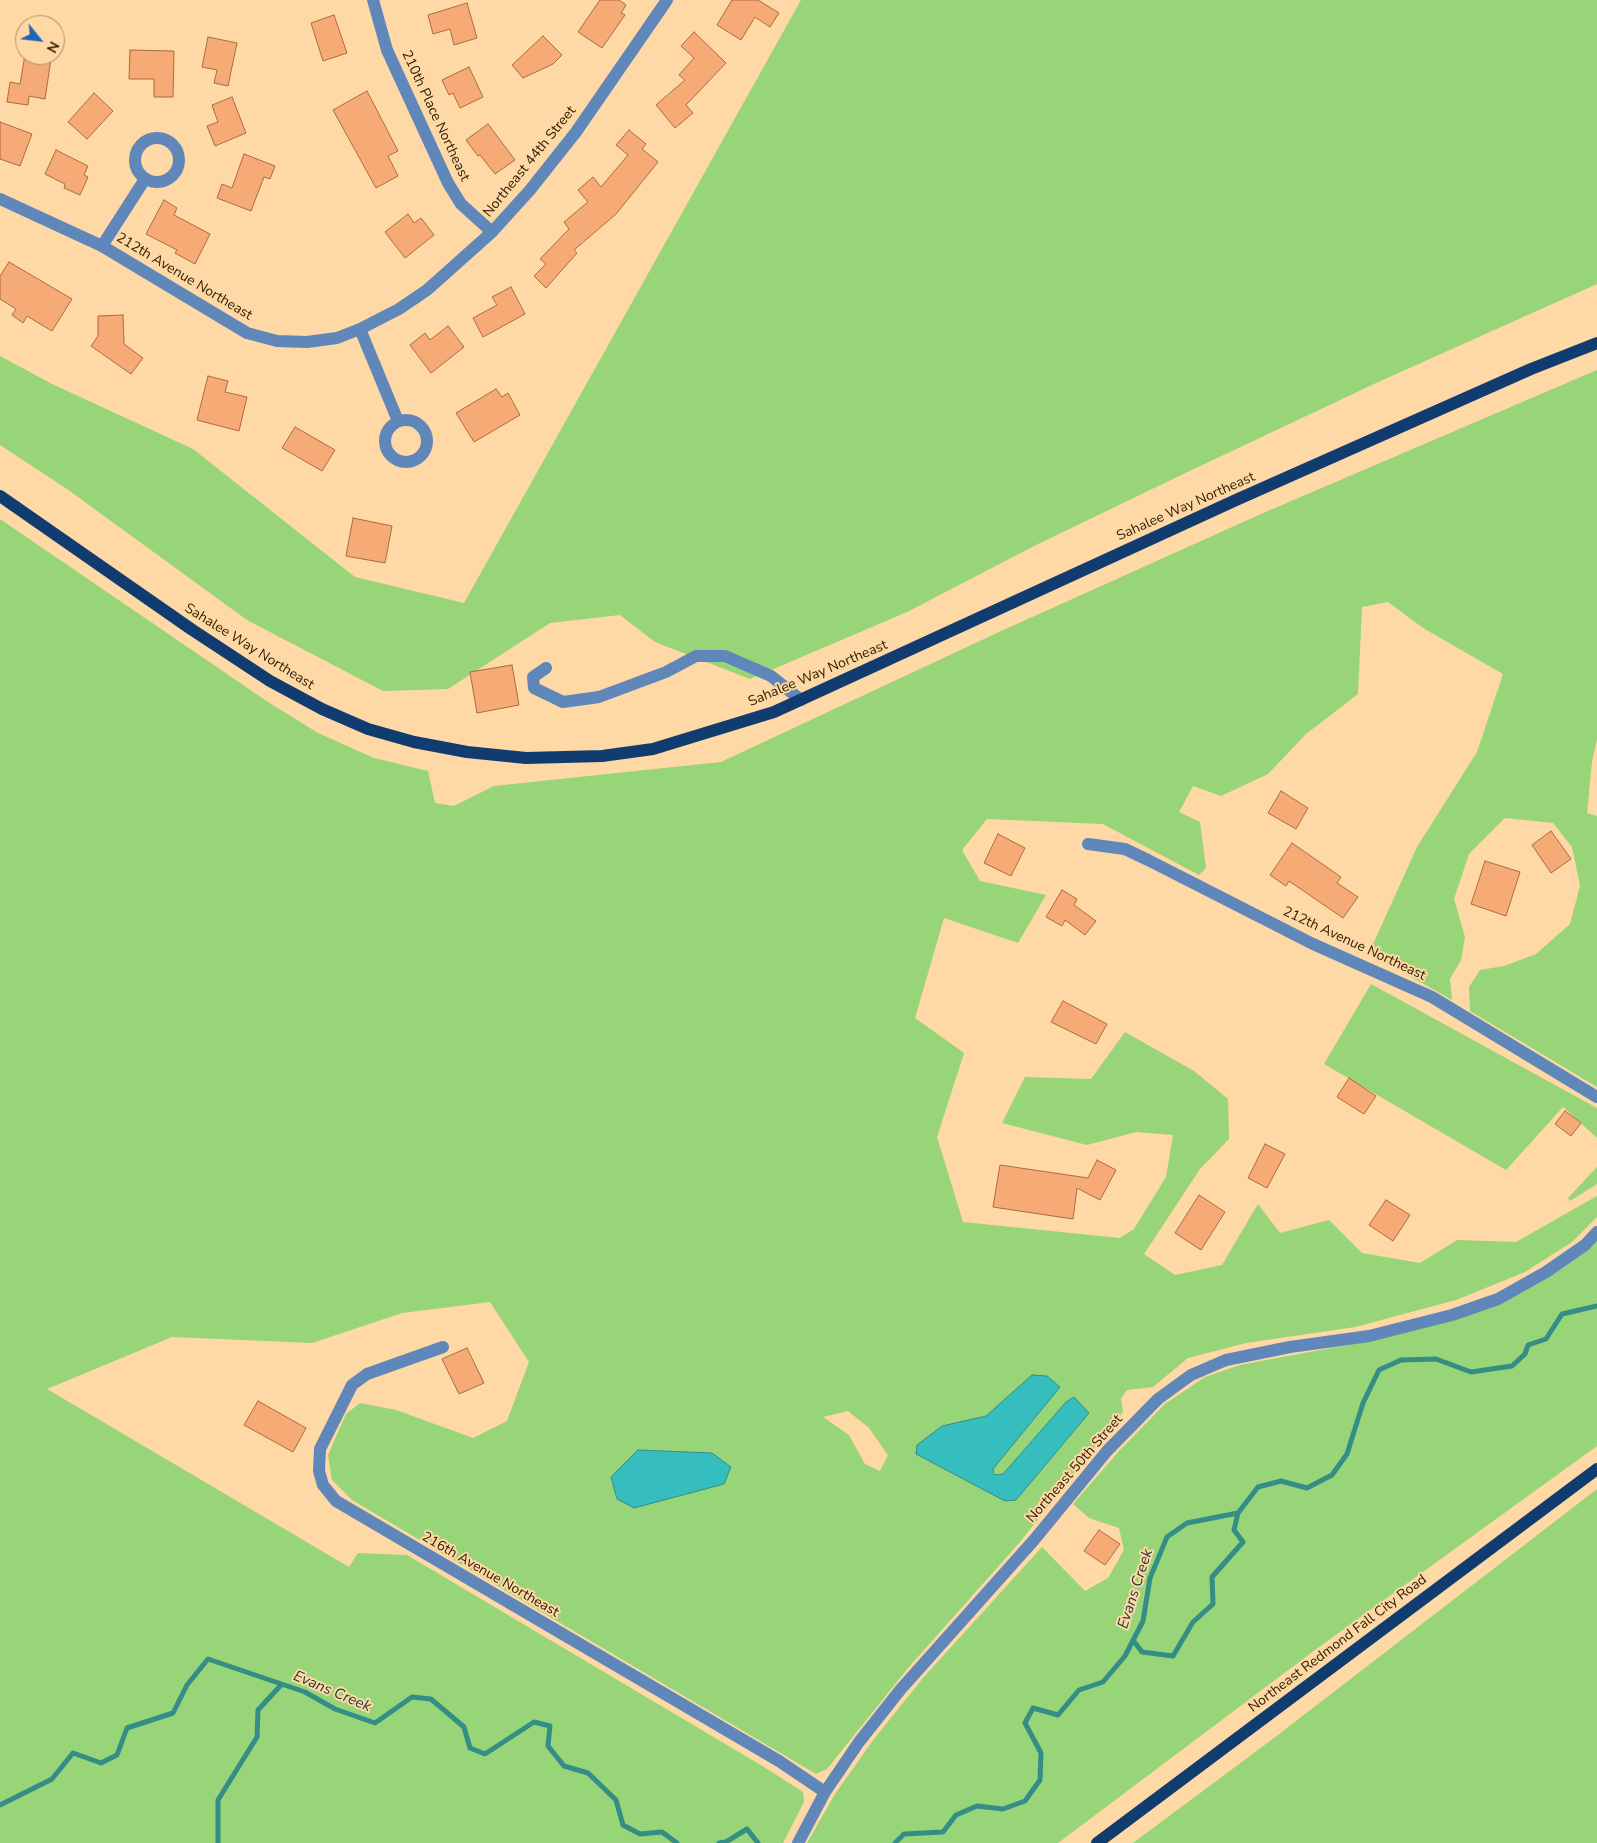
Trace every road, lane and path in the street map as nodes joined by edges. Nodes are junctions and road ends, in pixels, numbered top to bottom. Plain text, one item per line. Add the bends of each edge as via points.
1 (373, 0) edge
2 (667, 0) edge
3 (145, 179) dead end
4 (0, 199) edge
5 (492, 232) junction
6 (102, 246) junction
7 (360, 330) junction
8 (1597, 343) edge
9 (398, 421) dead end
10 (0, 496) edge
11 (546, 668) dead end
12 (800, 700) junction
13 (1088, 844) dead end
14 (1597, 1097) edge
15 (1597, 1232) edge
16 (443, 1347) dead end
17 (1597, 1469) edge
18 (825, 1792) junction
19 (799, 1842) edge
20 (1097, 1843) edge

1 - 5 street, 210th Place Northeast via 387,50 448,183 460,204
2 - 5 street, Northeast 44th Street via 576,132
3 - 6 street
4 - 6 street, 212th Avenue Northeast
5 - 7 street, Northeast 44th Street via 427,290
6 - 7 street, 212th Avenue Northeast via 247,333 307,342 337,338
7 - 9 street
8 - 12 main road, Sahalee Way Northeast via 1531,368 1263,488
10 - 12 main road, Sahalee Way Northeast via 270,681 322,710 368,729 414,742 526,758 602,756 653,749 774,712
11 - 12 street via 533,678 534,688 563,702 599,697 666,672 696,656 725,656 771,676
13 - 14 street, 212th Avenue Northeast via 1125,849 1313,944 1432,997
15 - 18 street, Northeast 50th Street via 1585,1245 1546,1272 1498,1299 1452,1315 1369,1336 1226,1360 1191,1375 1158,1400 1107,1451 1034,1540 901,1690 859,1742
16 - 18 street, 216th Avenue Northeast via 367,1374 352,1385 320,1449 322,1485 336,1502 779,1761
17 - 20 main road, Northeast Redmond Fall City Road
18 - 19 street, Northeast 50th Street

